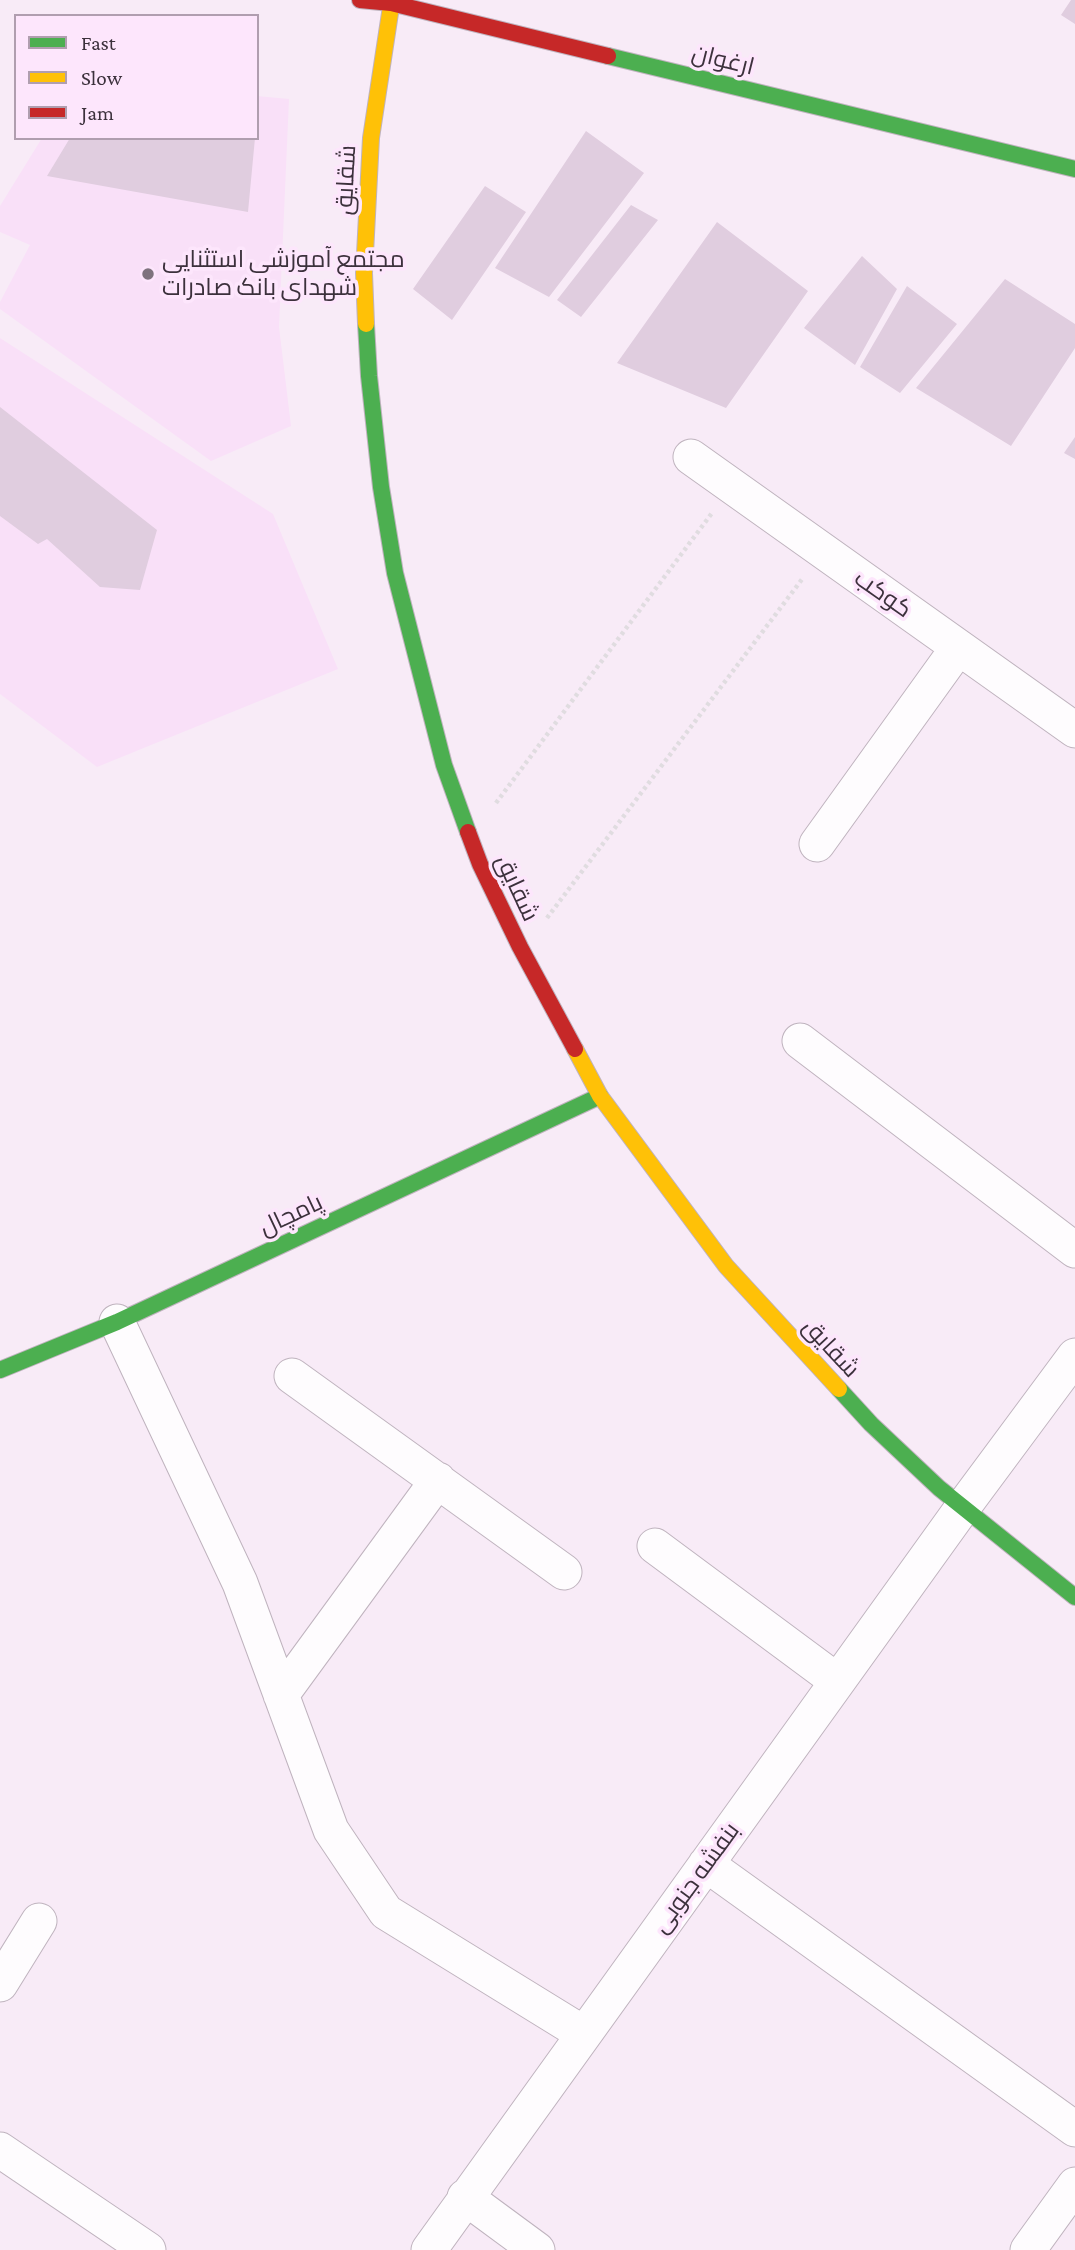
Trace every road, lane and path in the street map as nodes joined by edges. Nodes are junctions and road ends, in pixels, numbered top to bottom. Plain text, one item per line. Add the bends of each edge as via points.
1 (360, 0) edge
2 (392, 1) edge
3 (1075, 169) edge
4 (691, 457) dead end
5 (732, 486) junction
6 (823, 552) junction
7 (958, 648) junction
8 (1075, 730) edge
9 (493, 807) dead end
10 (817, 844) dead end
11 (546, 919) dead end
12 (800, 1041) dead end
13 (600, 1096) junction
14 (1075, 1250) edge
15 (117, 1322) junction
16 (1075, 1356) edge
17 (0, 1370) edge
18 (292, 1376) dead end
19 (438, 1480) junction
20 (962, 1507) junction
21 (654, 1546) dead end
22 (564, 1572) dead end
23 (1075, 1597) edge
24 (837, 1681) junction
25 (281, 1695) junction
26 (706, 1864) junction
27 (39, 1921) dead end
28 (0, 1983) edge
29 (584, 2034) junction
30 (1075, 2129) edge
31 (0, 2150) edge
32 (1075, 2185) edge
33 (465, 2197) junction
34 (148, 2250) edge
35 (429, 2250) edge
36 (537, 2250) edge
37 (1028, 2250) edge

1 - 2 street, ارغوان
2 - 3 street, ارغوان
2 - 13 street, شقایق via 371,138 365,273 369,376 395,573 444,765 480,863
4 - 5 street, کوکب
5 - 6 street, کوکب
5 - 9 path
6 - 7 street, کوکب
6 - 11 path
7 - 8 street, کوکب
7 - 10 street
12 - 14 street
13 - 15 street, پامچال
13 - 20 street, شقایق via 726,1266 871,1424
15 - 17 street, پامچال
15 - 25 street via 240,1583
16 - 20 street, بنفشه جنوبی
18 - 19 street
19 - 22 street
19 - 25 street
20 - 23 street, شقایق
20 - 24 street, بنفشه جنوبی
21 - 24 street
24 - 26 street, بنفشه جنوبی
25 - 29 street via 331,1830 386,1912
26 - 29 street, بنفشه جنوبی
26 - 30 street
27 - 28 street
29 - 33 street, بنفشه جنوبی
31 - 34 street
32 - 37 street
33 - 35 street, بنفشه جنوبی
33 - 36 street

